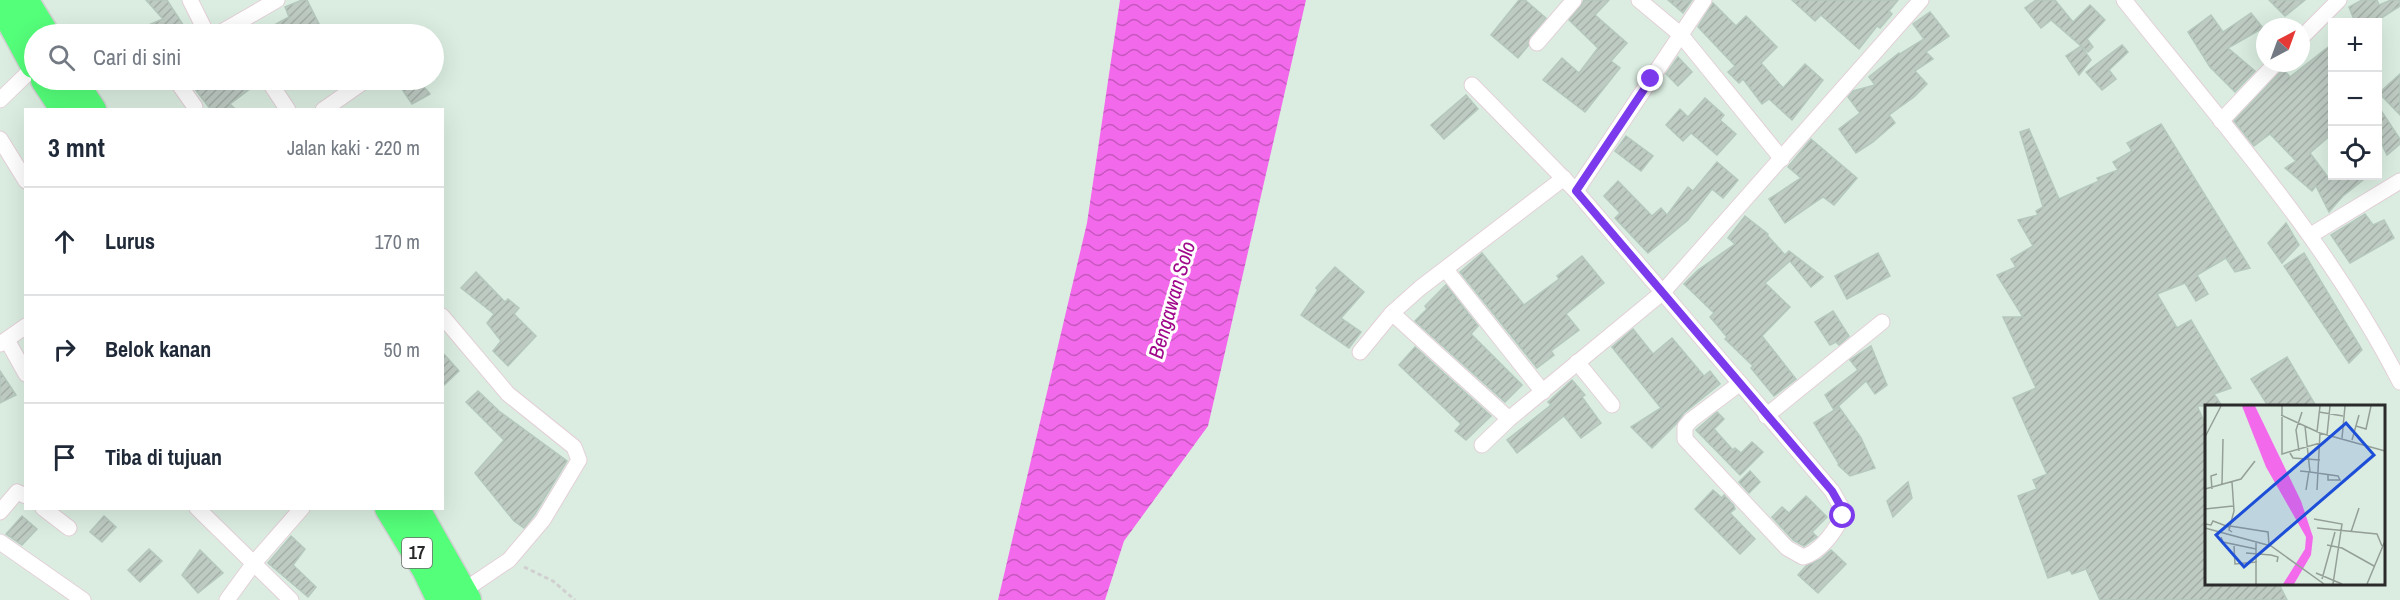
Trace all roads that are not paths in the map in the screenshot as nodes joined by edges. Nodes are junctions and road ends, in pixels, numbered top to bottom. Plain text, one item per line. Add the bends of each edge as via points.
1 (24, 0) edge
2 (190, 0) edge
3 (277, 0) edge
4 (1574, 0) edge
5 (1640, 0) edge
6 (1704, 0) edge
7 (1921, 0) edge
8 (2124, 0) edge
9 (2339, 0) edge
10 (0, 1) edge
11 (39, 24) edge
12 (202, 24) edge
13 (245, 24) edge
14 (2310, 29) edge
15 (1681, 35) junction
16 (1537, 44) dead end
17 (24, 47) edge
18 (2268, 72) edge
19 (24, 76) edge
20 (1472, 85) dead end
21 (52, 90) edge
22 (79, 90) edge
23 (183, 90) edge
24 (275, 90) edge
25 (352, 90) edge
26 (0, 100) edge
27 (195, 107) dead end
28 (64, 108) edge
29 (91, 108) edge
30 (287, 108) edge
31 (326, 108) edge
32 (2221, 122) junction
33 (0, 139) edge
34 (1782, 159) junction
35 (1564, 178) junction
36 (24, 179) edge
37 (2400, 181) edge
38 (1576, 191) junction
39 (2311, 235) junction
40 (1446, 270) junction
41 (1663, 292) junction
42 (1392, 313) junction
43 (444, 318) edge
44 (1882, 322) dead end
45 (24, 327) edge
46 (3, 342) edge
47 (1360, 352) dead end
48 (1577, 362) junction
49 (24, 371) edge
50 (2400, 381) edge
51 (1738, 384) junction
52 (1543, 392) junction
53 (1612, 405) dead end
54 (1766, 416) junction
55 (1509, 419) junction
56 (1482, 445) dead end
57 (24, 495) edge
58 (46, 510) edge
59 (199, 510) edge
60 (390, 510) edge
61 (416, 510) edge
62 (297, 511) edge
63 (0, 512) edge
64 (69, 528) dead end
65 (0, 542) edge
66 (254, 563) junction
67 (457, 597) edge
68 (84, 600) edge
69 (227, 600) edge
70 (291, 600) edge

1 - 11 highway
2 - 12 street
3 - 13 street
4 - 16 street
5 - 15 street
6 - 15 street
7 - 34 street
8 - 32 street
9 - 14 street
10 - 17 highway
15 - 34 street
15 - 38 street
18 - 32 street
19 - 26 street
20 - 35 street
21 - 28 highway
22 - 29 highway
23 - 27 street
24 - 30 street
25 - 31 street
32 - 39 street
33 - 36 street
34 - 41 street
35 - 38 street
35 - 40 street
37 - 39 street
38 - 41 street
39 - 50 street via 2345,285
40 - 42 street
40 - 52 street
41 - 48 street
41 - 51 street
42 - 47 street
42 - 55 street
43 - 67 street via 508,394 570,442 579,460 543,520 509,560
44 - 54 street
45 - 46 street
46 - 49 street
48 - 52 street
48 - 53 street
51 - 54 street
51 - 54 street via 1691,420 1685,427 1685,439 1787,548 1803,557 1811,555 1844,512 1832,491
52 - 55 street
55 - 56 street
57 - 63 street via 17,492
58 - 64 street
59 - 66 street
60 - 67 highway, 17 via 426,568
61 - 67 highway, 17
62 - 66 street
65 - 68 street
66 - 69 street
66 - 70 street

